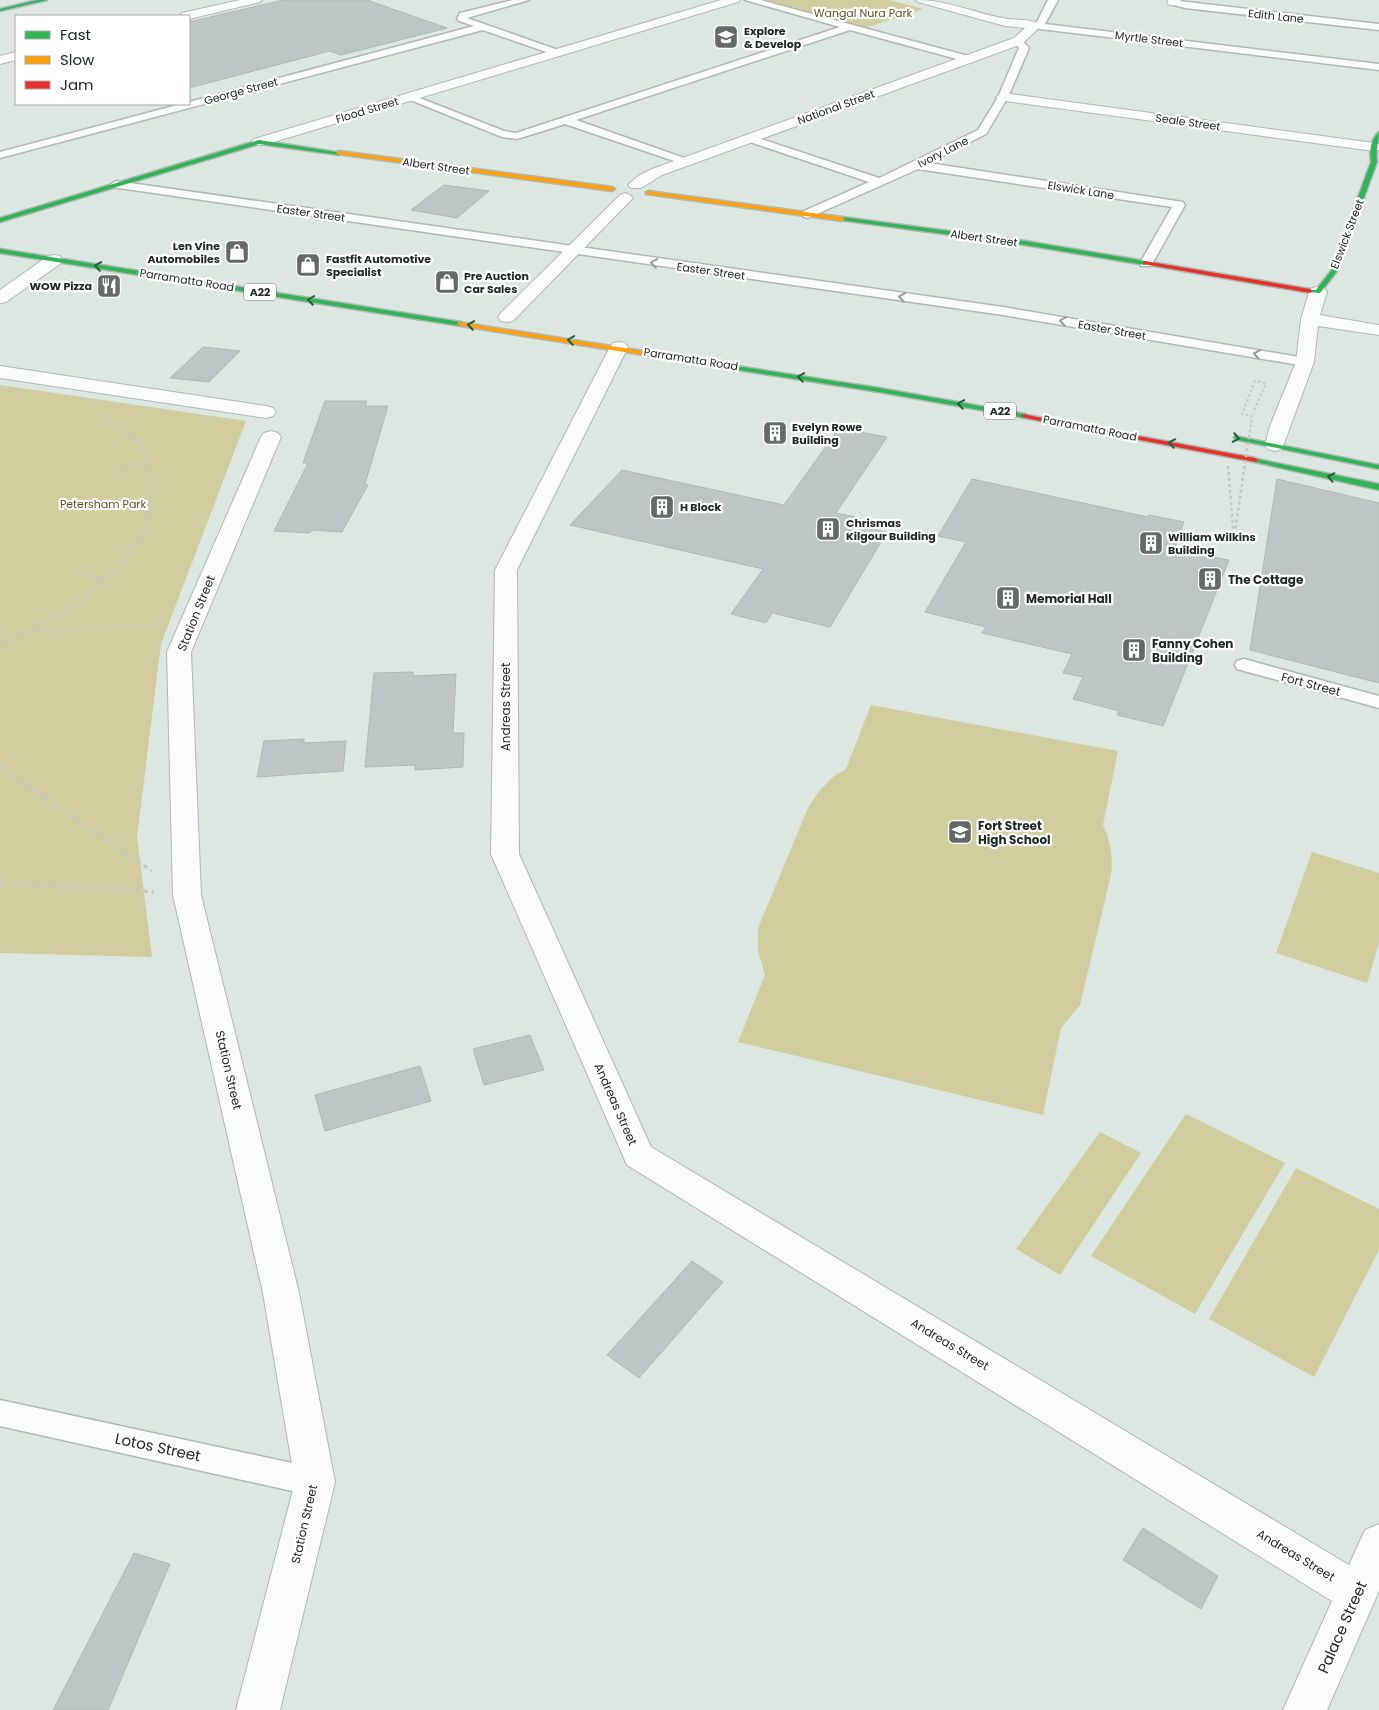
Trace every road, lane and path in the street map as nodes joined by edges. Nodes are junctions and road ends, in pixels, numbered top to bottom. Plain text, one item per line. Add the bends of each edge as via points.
1 (45, 0) edge
2 (256, 0) edge
3 (524, 0) edge
4 (750, 0) edge
5 (922, 0) edge
6 (1053, 0) edge
7 (723, 1) edge
8 (1174, 1) edge
9 (0, 10) edge
10 (190, 15) edge
11 (850, 26) junction
12 (1035, 26) junction
13 (482, 27) junction
14 (1379, 27) edge
15 (1018, 41) junction
16 (558, 53) junction
17 (15, 56) edge
18 (968, 59) junction
19 (0, 60) edge
20 (1379, 67) edge
21 (408, 97) junction
22 (1003, 97) junction
23 (190, 104) edge
24 (186, 105) edge
25 (565, 120) junction
26 (748, 138) junction
27 (1377, 141) edge
28 (259, 142) junction
29 (0, 154) edge
30 (686, 162) junction
31 (917, 165) junction
32 (879, 182) junction
33 (116, 185) junction
34 (636, 185) junction
35 (618, 193) junction
36 (648, 193) junction
37 (808, 214) junction
38 (0, 220) edge
39 (0, 251) edge
40 (573, 251) junction
41 (54, 260) junction
42 (1146, 264) junction
43 (1318, 292) junction
44 (0, 298) edge
45 (502, 316) joint
46 (1310, 319) junction
47 (524, 320) dead end
48 (1379, 330) edge
49 (619, 348) junction
50 (1306, 362) junction
51 (0, 372) edge
52 (266, 412) dead end
53 (1253, 413) dead end
54 (95, 414) dead end
55 (1227, 436) dead end
56 (271, 437) dead end
57 (1275, 445) junction
58 (147, 463) junction
59 (1228, 466) dead end
60 (1379, 467) edge
61 (120, 468) dead end
62 (1379, 487) edge
63 (75, 573) dead end
64 (104, 578) junction
65 (190, 626) junction
66 (34, 630) junction
67 (0, 646) edge
68 (1244, 665) dead end
69 (1379, 702) edge
70 (0, 765) edge
71 (0, 882) edge
72 (187, 895) junction
73 (0, 1413) edge
74 (315, 1482) junction
75 (1379, 1544) edge
76 (1357, 1593) junction
77 (258, 1710) edge
78 (1305, 1710) edge

1 - 9 main road
2 - 10 street
3 - 13 lane via 463,15 462,19
4 - 11 lane
5 - 12 street, Myrtle Street via 1005,22
6 - 12 lane via 1041,24
7 - 16 street, Flood Street
8 - 14 lane, Edith Lane via 1184,5
11 - 18 lane
11 - 25 lane
12 - 15 street, National Street
12 - 20 lane, Myrtle Street
13 - 16 lane
13 - 23 lane, George Street
15 - 18 street, National Street
15 - 22 lane, Ivory Lane via 1024,48
16 - 21 street, Flood Street
17 - 19 street
18 - 26 street, National Street
21 - 25 lane via 512,136
21 - 28 street, Flood Street
22 - 27 street, Seale Street
22 - 31 lane, Ivory Lane via 982,132
24 - 29 lane, George Street
25 - 30 lane
26 - 30 street, National Street
26 - 32 lane
27 - 43 main road, Elswick Street via 1372,151 1374,162 1334,271
28 - 33 main road, Flood Street
28 - 35 main road, Albert Street
30 - 34 street, National Street via 642,179
31 - 32 lane, Ivory Lane
31 - 42 lane, Elswick Lane via 1179,205
32 - 37 lane, Ivory Lane
33 - 38 main road, Flood Street
33 - 40 lane, Easter Street
34 - 35 main road via 622,185
34 - 36 main road via 646,188
35 - 36 main road via 636,198
35 - 40 street
36 - 37 main road, Albert Street
37 - 42 main road, Albert Street
39 - 41 main road, Parramatta Road / A22
40 - 45 street
50 -> 40 lane, Easter Street via 1004,312
41 - 44 street
49 -> 41 main road, Parramatta Road / A22
42 - 43 main road, Albert Street
43 - 46 street, Elswick Street
45 - 47 main road
46 - 48 street
46 - 50 street, Elswick Street
62 -> 49 main road, Parramatta Road / A22 via 1198,448 978,407
49 - 76 street, Andreas Street via 506,570 505,854 639,1156
50 - 57 street, Elswick Street
51 - 52 street
53 - 59 path, bridge via 1266,383 1255,381 1242,414 1252,416 1234,539
54 - 58 path via 137,439
55 -> 57 main road
56 - 65 street, Station Street
57 - 60 main road
58 - 61 path
58 - 64 path via 150,498 146,528 124,562
63 - 64 path
64 - 66 path
65 - 66 path
65 - 72 street, Station Street via 179,652
66 - 67 path
68 - 69 lane, Fort Street
70 - 72 path
71 - 72 path
72 - 74 street, Station Street via 281,1293
73 - 74 lane, Lotos Street
74 - 77 street, Station Street
75 - 76 street, Palace Street
76 - 78 street, Palace Street

